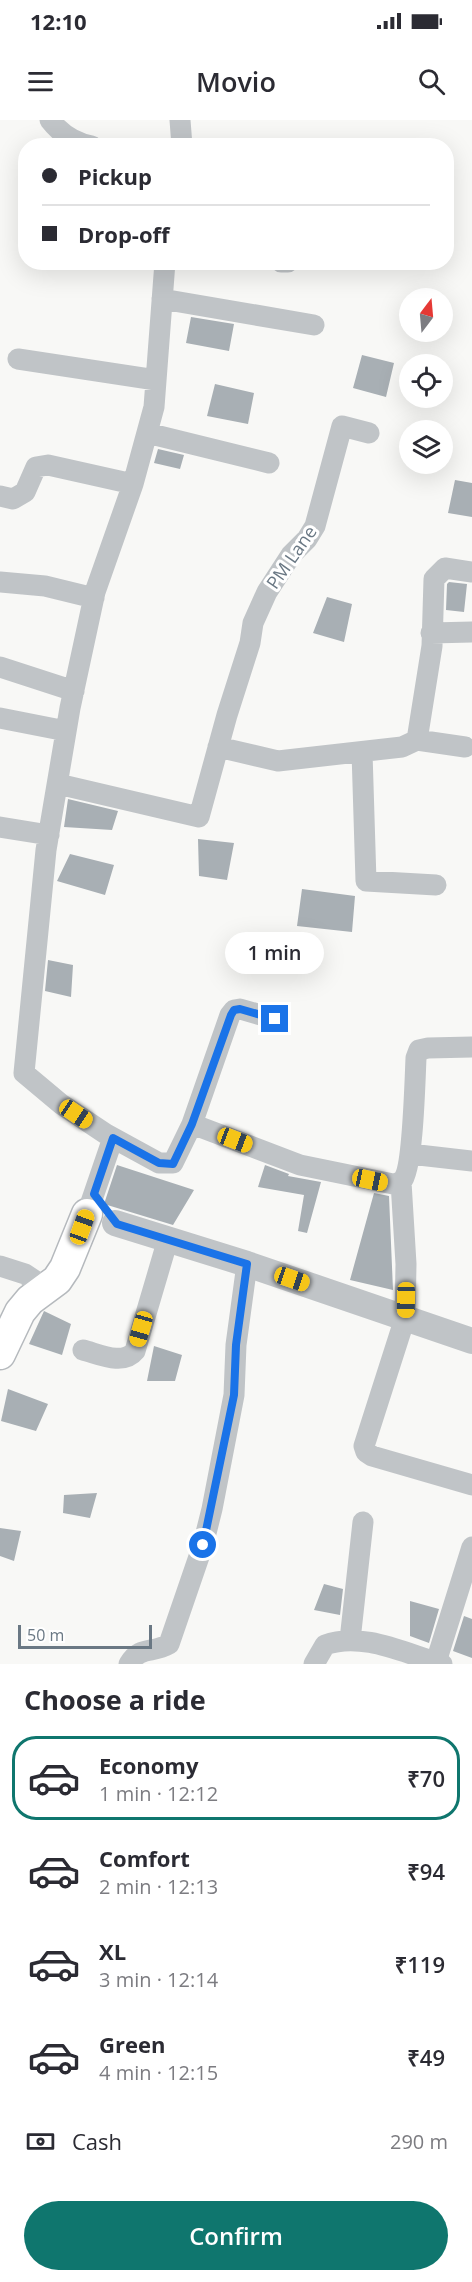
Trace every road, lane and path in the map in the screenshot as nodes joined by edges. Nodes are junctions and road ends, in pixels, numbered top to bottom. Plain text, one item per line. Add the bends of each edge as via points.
1 (50, 120) edge
2 (180, 120) edge
3 (71, 138) edge
4 (181, 138) edge
5 (164, 270) edge
6 (162, 298) junction
7 (314, 325) dead end
8 (18, 359) dead end
9 (156, 380) junction
10 (147, 433) junction
11 (369, 433) dead end
12 (269, 463) dead end
13 (133, 484) junction
14 (0, 496) edge
15 (472, 572) edge
16 (0, 582) edge
17 (94, 598) junction
18 (472, 632) edge
19 (431, 633) junction
20 (0, 667) edge
21 (74, 691) junction
22 (0, 718) edge
23 (66, 731) junction
24 (417, 740) junction
25 (218, 747) junction
26 (465, 747) dead end
27 (362, 752) junction
28 (58, 784) junction
29 (0, 827) edge
30 (49, 835) junction
31 (436, 885) dead end
32 (275, 1019) dead end
33 (472, 1047) edge
34 (192, 1124) junction
35 (113, 1138) junction
36 (410, 1154) junction
37 (472, 1161) edge
38 (401, 1182) junction
39 (86, 1216) junction
40 (116, 1223) junction
41 (168, 1239) junction
42 (247, 1264) junction
43 (0, 1266) edge
44 (46, 1288) junction
45 (405, 1318) junction
46 (472, 1341) edge
47 (83, 1350) dead end
48 (0, 1354) edge
49 (472, 1485) edge
50 (363, 1522) dead end
51 (472, 1546) edge
52 (350, 1641) junction
53 (439, 1663) edge
54 (129, 1664) edge
55 (314, 1664) edge

1 - 3 street
2 - 4 street
5 - 6 street
6 - 7 street
6 - 9 street
8 - 9 street
9 - 10 street
10 - 12 street
10 - 13 street
11 - 25 street, PM Lane via 342,426 340,430 315,526 267,592 253,623
13 - 14 street via 48,465 36,467 26,492 13,499
13 - 17 street
15 - 19 street via 445,568 434,579
16 - 17 street via 45,586
17 - 21 street
18 - 19 street
19 - 24 street
20 - 21 street
21 - 23 street
22 - 23 street
23 - 28 street
24 - 26 street
24 - 27 street via 402,747
25 - 27 street via 278,761
25 - 28 street, PM Lane via 199,817
27 - 31 street via 366,881
28 - 30 street
29 - 30 street
30 - 35 street via 24,1073 61,1104
32 - 34 street via 234,1010
33 - 36 street via 419,1050
34 - 35 street via 173,1164 159,1163
34 - 38 street via 300,1165 393,1184
35 - 39 street
36 - 37 street
36 - 38 street
38 - 45 street
39 - 40 street
39 - 40 street
39 - 44 main road via 65,1268
40 - 41 street
41 - 42 street
41 - 47 street via 135,1351 123,1359
42 - 45 street
42 - 54 street via 234,1395 203,1545 169,1644 144,1650
43 - 44 street via 25,1274
44 - 48 main road via 20,1312
45 - 46 street
45 - 49 street via 364,1446 366,1452
50 - 52 street
51 - 53 street
52 - 53 street via 369,1642
52 - 55 street via 325,1645

